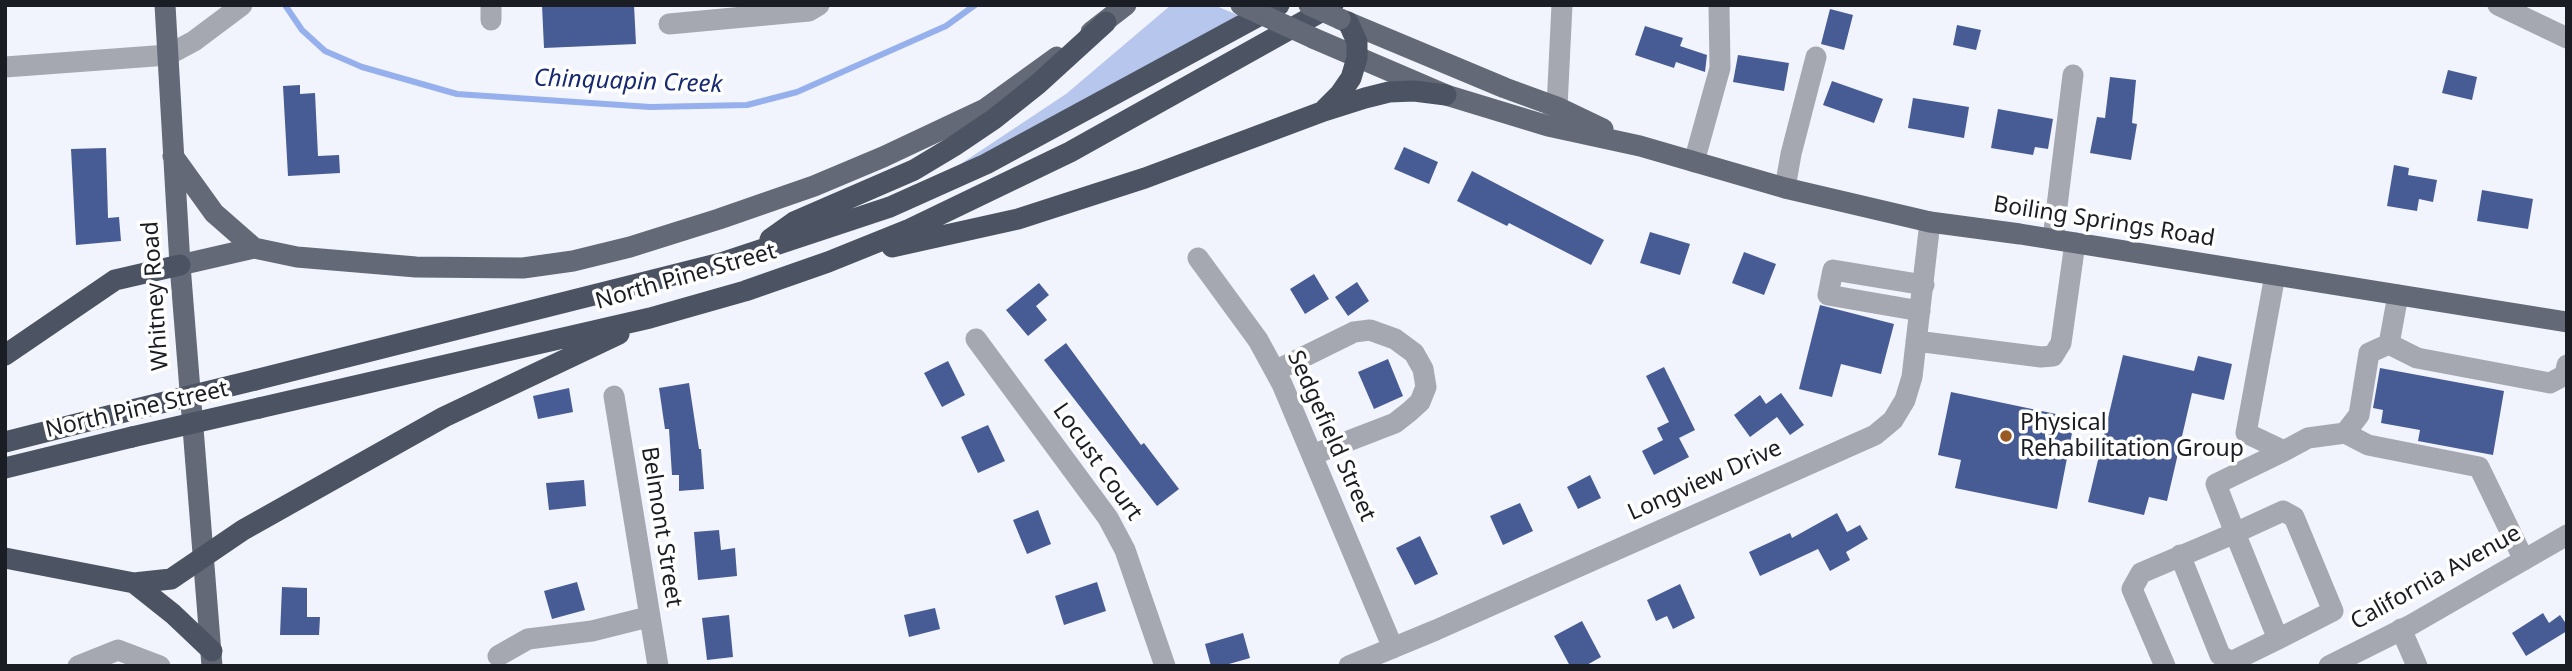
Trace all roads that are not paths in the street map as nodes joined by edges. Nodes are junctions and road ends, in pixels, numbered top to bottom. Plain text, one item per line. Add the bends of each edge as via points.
1 (165, 5) edge
2 (242, 5) edge
3 (819, 5) edge
4 (1241, 5) edge
5 (1310, 5) edge
6 (1562, 5) edge
7 (1719, 5) edge
8 (2498, 5) edge
9 (1119, 10) edge
10 (1278, 13) edge
11 (1340, 15) edge
12 (668, 23) dead end
13 (2567, 38) edge
14 (168, 55) junction
15 (1816, 57) dead end
16 (1357, 58) junction
17 (5, 67) edge
18 (2073, 75) dead end
19 (1446, 95) junction
20 (1324, 111) junction
21 (1552, 116) junction
22 (173, 156) junction
23 (1694, 162) junction
24 (1785, 188) junction
25 (1930, 222) junction
26 (2053, 239) junction
27 (2075, 243) junction
28 (254, 248) junction
29 (752, 252) junction
30 (1198, 258) dead end
31 (828, 262) junction
32 (180, 265) junction
33 (2275, 275) junction
34 (1924, 285) junction
35 (2398, 295) junction
36 (1920, 311) junction
37 (650, 318) junction
38 (2567, 322) edge
39 (976, 339) dead end
40 (1916, 341) junction
41 (2389, 344) junction
42 (5, 355) edge
43 (2567, 365) edge
44 (1275, 371) junction
45 (614, 396) dead end
46 (2346, 433) junction
47 (5, 442) edge
48 (2284, 451) junction
49 (1312, 455) junction
50 (5, 468) edge
51 (2235, 533) junction
52 (2567, 535) edge
53 (2180, 555) junction
54 (5, 558) edge
55 (205, 558) junction
56 (2524, 560) junction
57 (134, 583) junction
58 (648, 617) junction
59 (2401, 629) junction
60 (2278, 639) junction
61 (1393, 648) junction
62 (498, 656) dead end
63 (212, 658) edge
64 (78, 666) edge
65 (160, 666) edge
66 (658, 666) edge
67 (1165, 666) edge
68 (1349, 666) edge
69 (2165, 666) edge
70 (2329, 666) edge
71 (2417, 666) edge

1 - 14 main road, Whitney Road
2 - 14 street
3 - 12 street via 809,11
4 - 10 main road, Boiling Springs Road, bridge
5 - 11 main road, Boiling Springs Road, bridge
6 - 21 street
7 - 23 street via 1720,68
8 - 13 street
9 - 28 main road via 985,109 936,134 814,186 630,247 523,268 416,267 297,257
9 - 29 highway via 994,120 914,170 794,222
10 - 16 main road, Boiling Springs Road, bridge via 1313,38
10 - 29 highway, North Pine Street via 986,164 890,207
11 - 16 highway via 1357,42
11 - 21 main road, Boiling Springs Road via 1505,88
11 - 31 highway, North Pine Street via 1058,158 910,229
14 - 17 street
14 - 22 main road, Whitney Road
15 - 24 street
16 - 19 main road, Boiling Springs Road
16 - 20 highway via 1351,78
18 - 26 street
19 - 20 highway via 1389,92
19 - 21 main road, Boiling Springs Road
20 - 31 highway via 1145,178 1018,219
21 - 23 main road, Boiling Springs Road
22 - 28 main road via 214,213
22 - 32 main road, Whitney Road
23 - 24 main road, Boiling Springs Road
24 - 25 main road, Boiling Springs Road
25 - 26 main road, Boiling Springs Road
25 - 34 street, Longview Drive
26 - 27 main road, Boiling Springs Road
27 - 33 main road, Boiling Springs Road
27 - 40 street via 2061,343 2053,356
28 - 32 main road
29 - 47 highway, North Pine Street, bridge via 680,274
30 - 44 street, Sedgefield Street
31 - 37 highway, North Pine Street
32 - 42 highway via 115,280
32 - 55 main road, Whitney Road
33 - 35 main road, Boiling Springs Road
33 - 48 street via 2246,433
34 - 36 street, Longview Drive
34 - 36 street via 1833,270 1828,295
35 - 38 main road, Boiling Springs Road
35 - 41 street
36 - 40 street, Longview Drive
37 - 50 highway, North Pine Street, bridge
37 - 55 highway via 444,417 243,530
39 - 67 street, Locust Court via 1108,518 1125,550
40 - 61 street, Longview Drive via 1905,400 1893,420 1875,435
41 - 43 street via 2417,358 2550,383 2565,375
41 - 46 street via 2369,353 2359,415
44 - 49 street, Sedgefield Street
44 - 49 street via 1354,332 1370,330 1414,353 1423,369 1426,387 1420,402 1395,423
45 - 58 street, Belmont Street
46 - 48 street via 2308,438
46 - 56 street via 2368,445 2479,467
48 - 51 street via 2216,484
49 - 61 street, Sedgefield Street
51 - 53 street
51 - 60 street
51 - 60 street via 2283,511 2294,517 2333,611
52 - 56 street, California Avenue
53 - 60 street via 2220,655 2231,662
53 - 69 street via 2141,573 2132,589
54 - 57 highway
55 - 57 highway via 172,579
55 - 63 main road, Whitney Road
56 - 59 street, California Avenue
57 - 63 highway via 173,614
58 - 62 street via 592,631 528,639
58 - 66 street, Belmont Street
59 - 70 street, California Avenue
59 - 71 street
61 - 68 street, Longview Drive
64 - 65 street via 118,650

